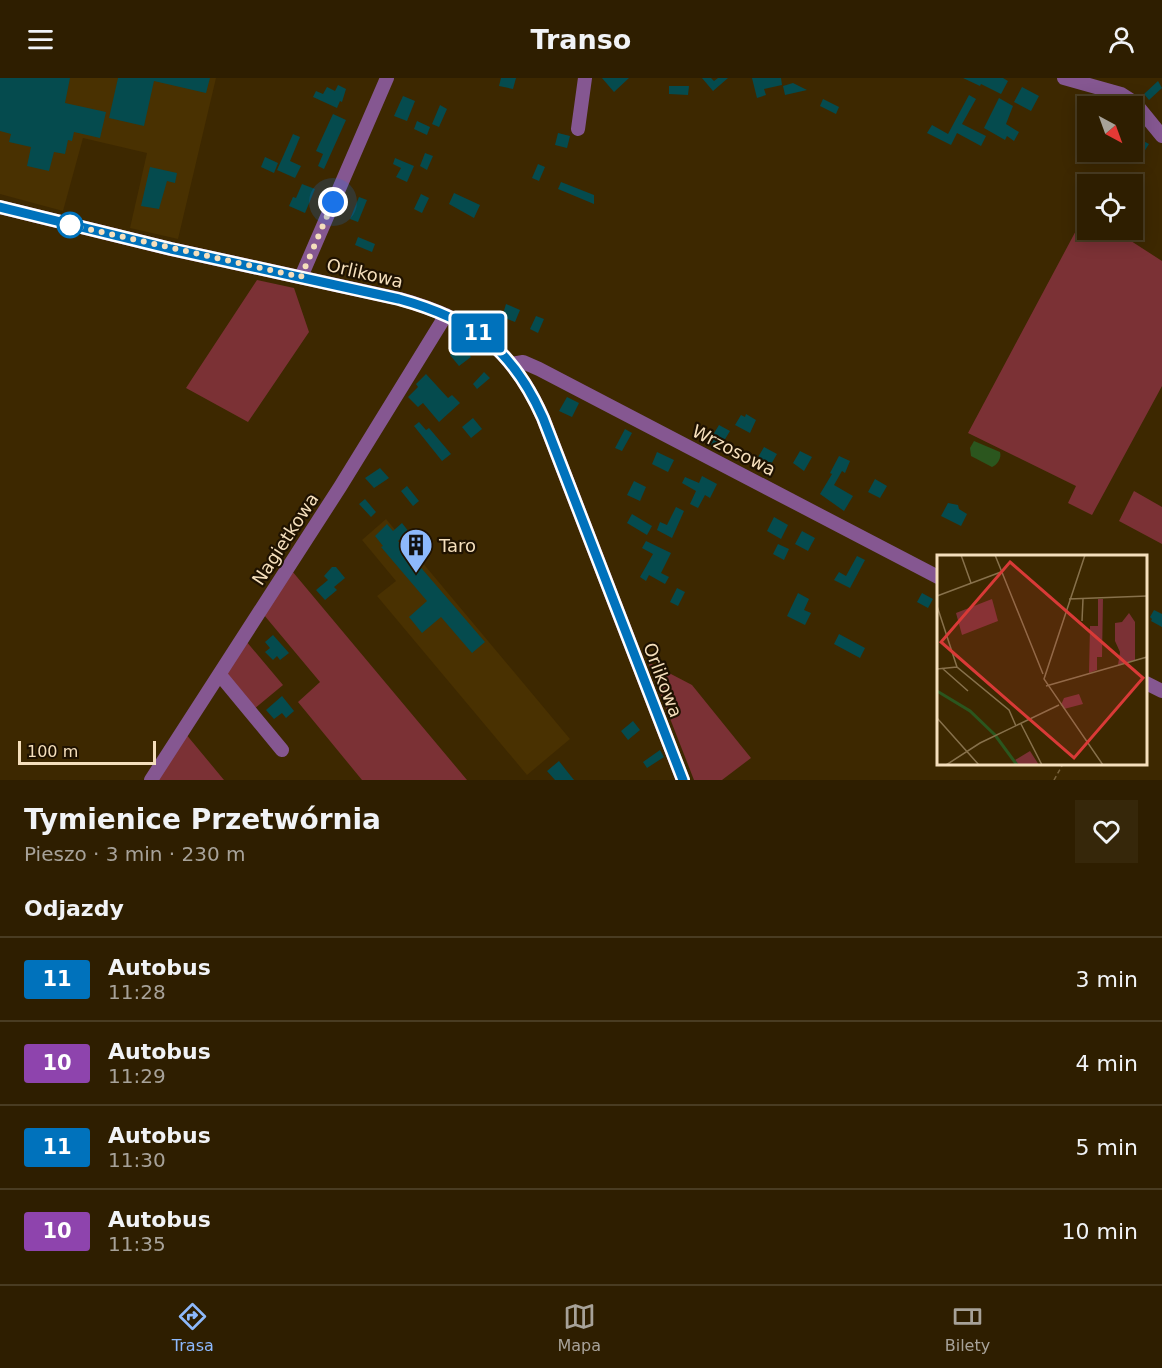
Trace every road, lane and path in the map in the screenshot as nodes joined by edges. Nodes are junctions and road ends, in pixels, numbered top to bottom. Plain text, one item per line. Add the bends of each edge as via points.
1 (387, 78) edge
2 (585, 78) edge
3 (1064, 78) edge
4 (578, 129) dead end
5 (1162, 136) edge
6 (0, 207) edge
7 (301, 277) junction
8 (446, 315) junction
9 (512, 364) junction
10 (937, 576) edge
11 (219, 675) junction
12 (1147, 684) edge
13 (1162, 691) edge
14 (282, 750) dead end
15 (1062, 765) edge
16 (150, 780) edge
17 (683, 780) edge
18 (1054, 780) edge

1 - 7 street
2 - 4 street
3 - 5 street via 1121,94 1135,103
6 - 7 street, Orlikowa
7 - 8 street, Orlikowa via 399,299
8 - 9 street, Orlikowa via 492,343
8 - 11 street, Nagietkowa
9 - 10 street, Wrzosowa via 523,362 539,369
9 - 17 street, Orlikowa via 543,418
11 - 14 street
11 - 16 street, Nagietkowa
12 - 13 street
15 - 18 path

